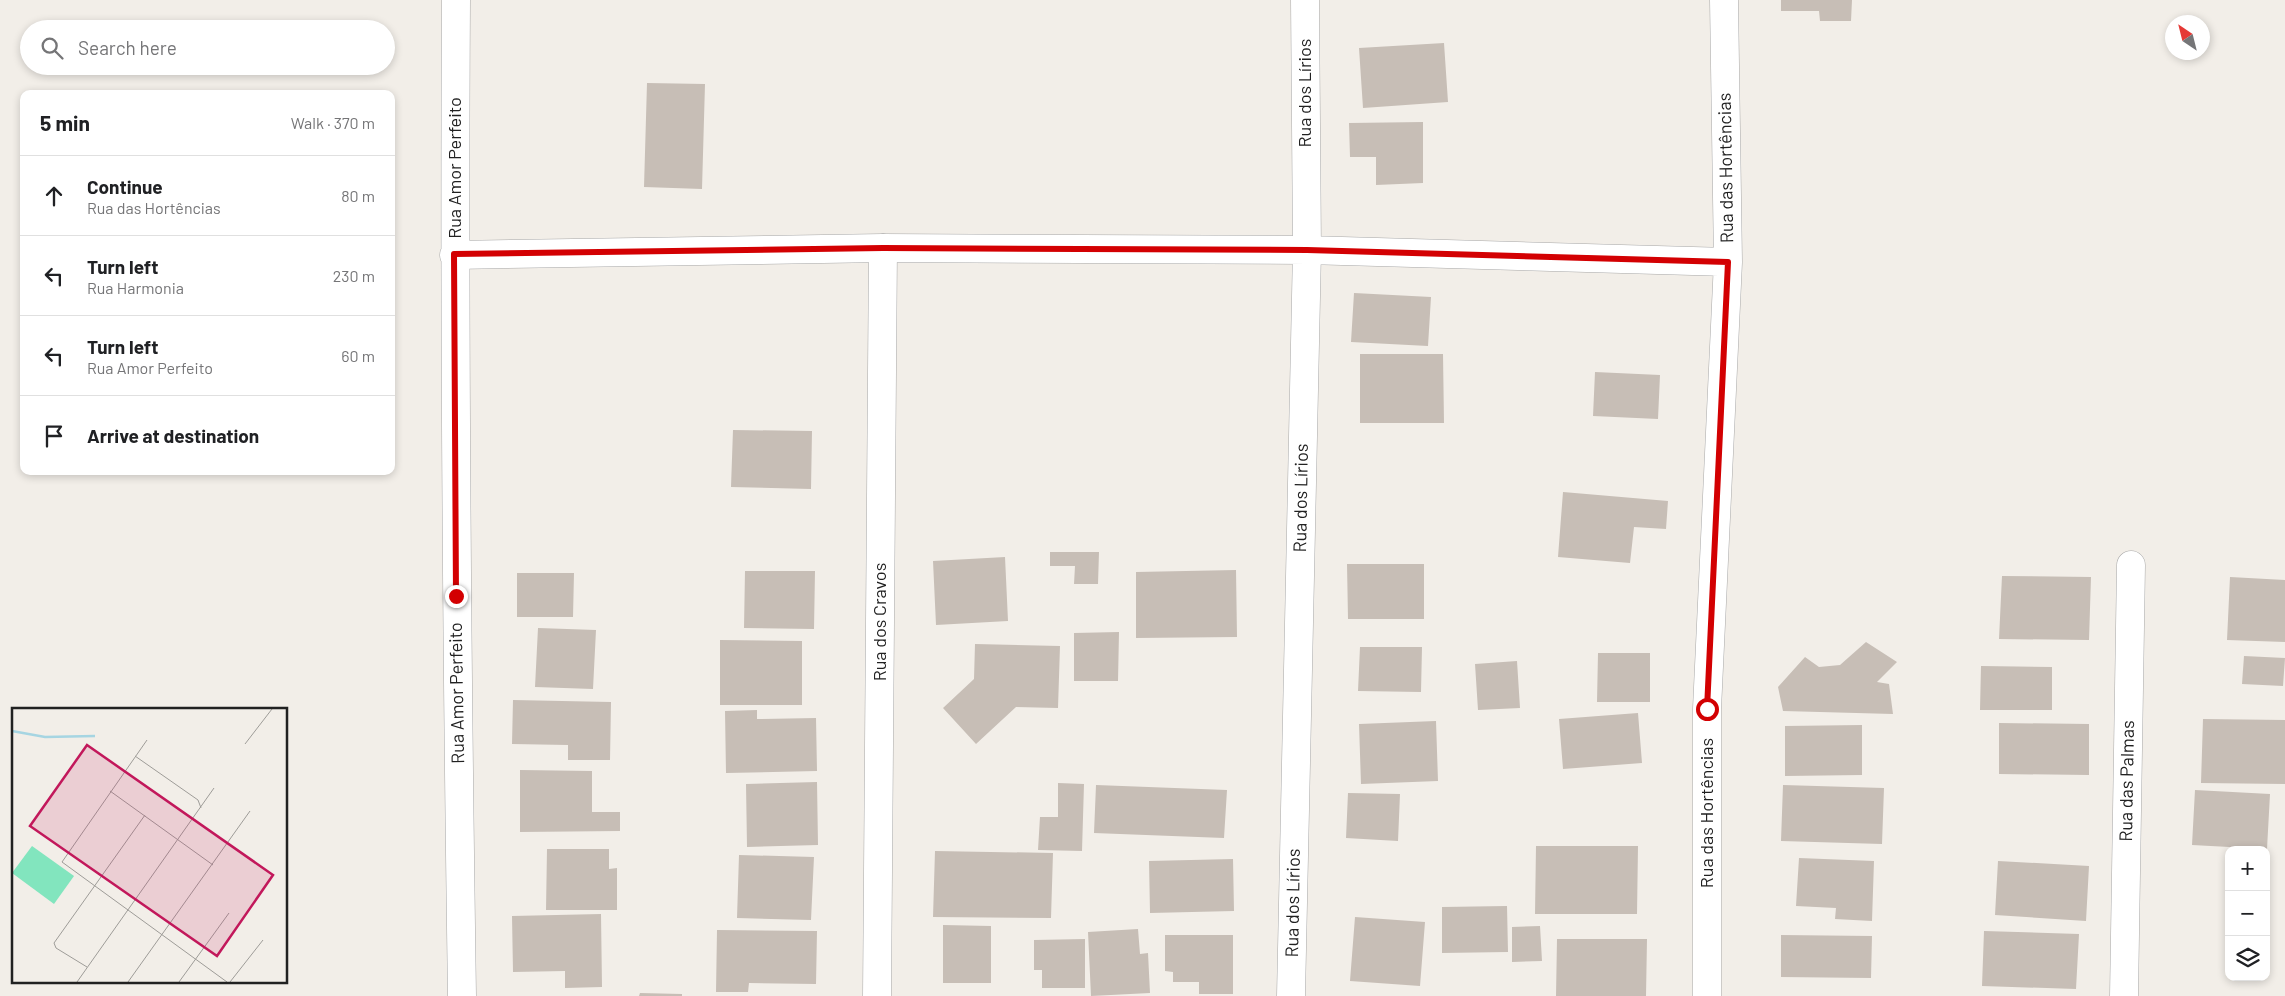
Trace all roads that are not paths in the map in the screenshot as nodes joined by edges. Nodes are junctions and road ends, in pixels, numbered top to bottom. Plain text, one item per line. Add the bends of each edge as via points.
1 (456, 0) edge
2 (1305, 0) edge
3 (1724, 0) edge
4 (883, 248) junction
5 (1307, 250) junction
6 (454, 254) junction
7 (1728, 262) junction
8 (2131, 566) dead end
9 (462, 996) edge
10 (877, 996) edge
11 (1291, 996) edge
12 (1707, 996) edge
13 (2124, 996) edge

1 - 6 street, Rua Amor Perfeito
2 - 5 street, Rua dos Lírios
3 - 7 street, Rua das Hortências
4 - 5 street
4 - 6 street
4 - 10 street, Rua dos Cravos
5 - 7 street
5 - 11 street, Rua dos Lírios
6 - 9 street, Rua Amor Perfeito
7 - 12 street, Rua das Hortências via 1707,709
8 - 13 street, Rua das Palmas

